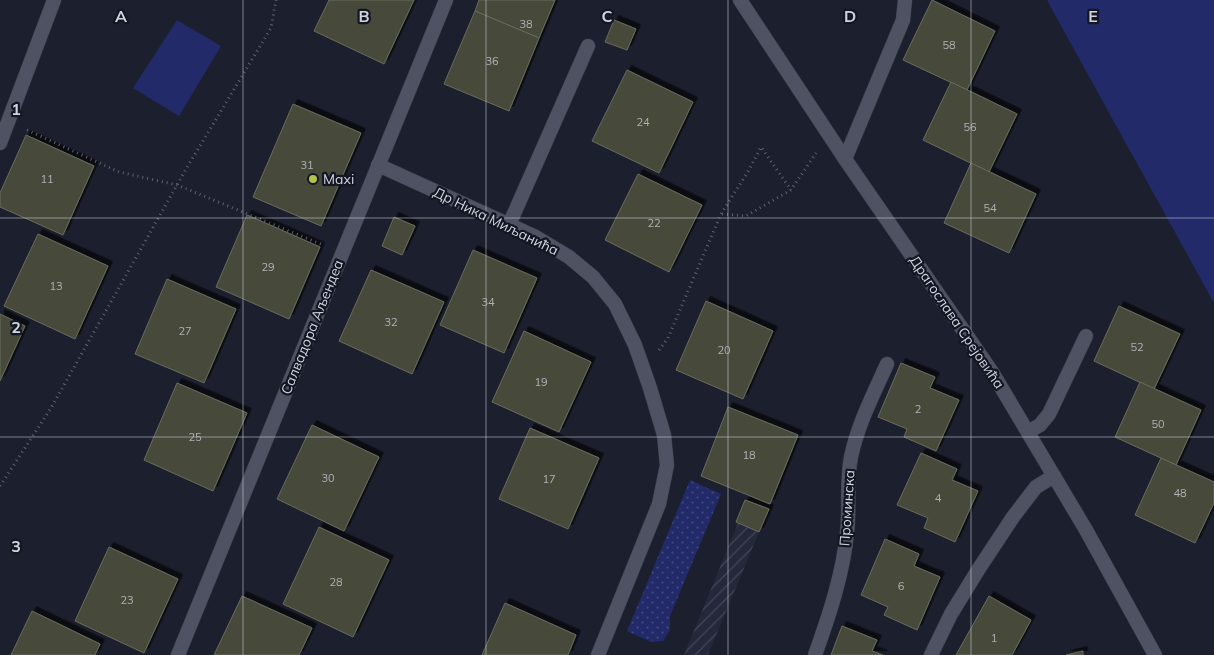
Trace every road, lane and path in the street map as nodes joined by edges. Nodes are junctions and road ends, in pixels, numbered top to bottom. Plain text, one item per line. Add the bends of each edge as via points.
1 (54, 0) edge
2 (276, 0) edge
3 (446, 0) edge
4 (740, 0) edge
5 (905, 0) edge
6 (588, 46) dead end
7 (8, 122) junction
8 (829, 134) junction
9 (0, 143) edge
10 (845, 158) junction
11 (378, 165) junction
12 (177, 185) junction
13 (791, 190) junction
14 (721, 214) junction
15 (509, 225) junction
16 (342, 253) junction
17 (1086, 336) dead end
18 (887, 364) dead end
19 (644, 369) junction
20 (1028, 432) junction
21 (1054, 476) junction
22 (0, 486) edge
23 (178, 655) edge
24 (598, 655) edge
25 (815, 655) edge
26 (931, 655) edge
27 (1155, 655) edge

1 - 7 street
2 - 12 path via 271,28
3 - 11 street, Салвадора Аљендеа
4 - 8 street, Драгослава Срејовића
5 - 10 street via 903,20
6 - 15 street
7 - 9 street
7 - 12 path via 119,172
8 - 10 street, Драгослава Срејовића
8 - 13 path
10 - 20 street, Драгослава Срејовића via 992,372
11 - 15 street, Др Ника Миљанића
11 - 16 street, Салвадора Аљендеа
12 - 16 path
12 - 22 path via 51,408
13 - 14 path via 746,216
13 - 14 path via 761,147
14 - 19 path via 668,338
15 - 19 street, Др Ника Миљанића via 569,257 593,277 615,304
16 - 23 street, Салвадора Аљендеа
17 - 20 street via 1049,414
18 - 25 street, Проминска via 860,423 851,457 842,568
19 - 24 street, Др Ника Миљанића via 664,435 667,465 659,504
20 - 21 street, Драгослава Срејовића
21 - 26 street via 1036,487 1018,510 951,614
21 - 27 street, Драгослава Срејовића

